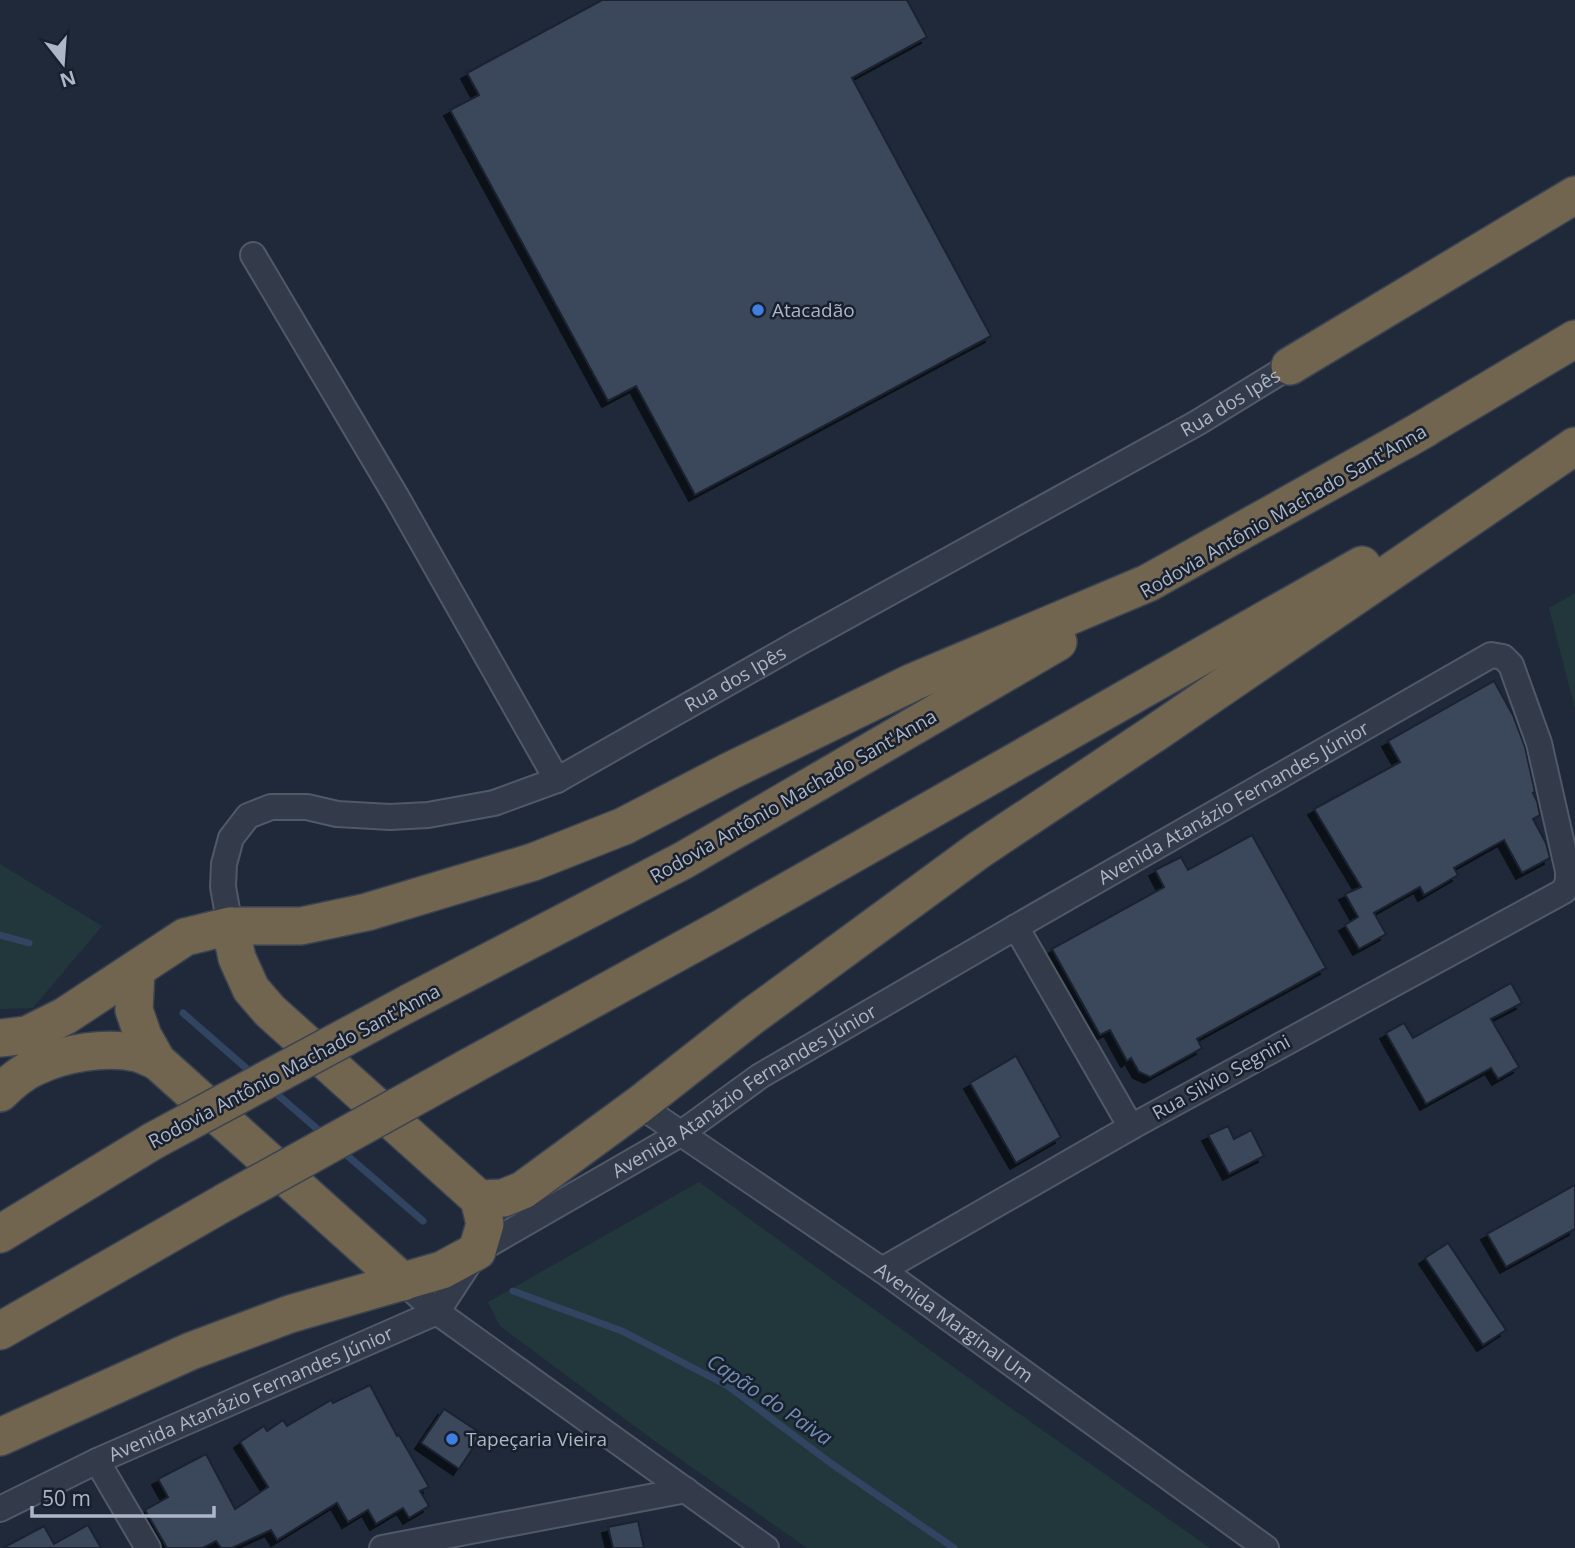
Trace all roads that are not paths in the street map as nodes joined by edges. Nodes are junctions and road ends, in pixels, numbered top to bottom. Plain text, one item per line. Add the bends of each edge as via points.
1 (1575, 195) edge
2 (253, 255) dead end
3 (1575, 339) edge
4 (1290, 366) joint
5 (1426, 428) junction
6 (1575, 445) edge
7 (557, 780) junction
8 (1564, 891) joint
9 (230, 926) junction
10 (1016, 927) junction
11 (136, 970) junction
12 (0, 1038) edge
13 (158, 1061) junction
14 (0, 1093) edge
15 (639, 1105) junction
16 (1131, 1127) junction
17 (680, 1134) junction
18 (479, 1199) junction
19 (0, 1234) edge
20 (477, 1251) junction
21 (882, 1269) junction
22 (403, 1282) junction
23 (436, 1312) junction
24 (0, 1331) edge
25 (0, 1437) edge
26 (97, 1461) junction
27 (686, 1490) junction
28 (0, 1510) edge
29 (148, 1548) edge
30 (382, 1548) edge
31 (766, 1548) edge
32 (1266, 1548) edge

1 - 4 highway
2 - 7 street
3 - 5 highway, Rodovia Antônio Machado Sant'Anna
4 - 7 street, Rua dos Ipês via 1197,423
5 - 9 highway via 1149,583 913,682 624,827 533,862 367,912 301,926
5 - 19 highway, Rodovia Antônio Machado Sant'Anna, bridge via 684,860 153,1141
6 - 15 highway via 979,850
6 - 24 highway, bridge
7 - 9 street, Rua dos Ipês via 494,803 428,815 390,817 271,807 248,816 231,838 224,864
8 - 10 street, Avenida Atanázio Fernandes Júnior via 1568,871 1539,743 1511,665 1503,657 1491,655
8 - 16 street, Rua Silvio Segnini
9 - 11 highway via 185,937
9 - 18 highway via 251,989 270,1011
10 - 16 street
10 - 17 street, Avenida Atanázio Fernandes Júnior via 760,1076
11 - 12 highway via 65,1016 27,1035
11 - 13 highway via 134,1010
13 - 14 highway via 136,1053 86,1052 35,1067
13 - 22 highway
15 - 17 street, Avenida Marginal Um
15 - 18 highway via 523,1190 503,1198
16 - 21 street, Rua Silvio Segnini
17 - 20 street, Avenida Atanázio Fernandes Júnior
17 - 21 street, Avenida Marginal Um
18 - 20 highway via 485,1224
20 - 22 highway via 442,1270
20 - 23 street, Avenida Atanázio Fernandes Júnior
21 - 32 street, Avenida Marginal Um
22 - 23 street
22 - 25 highway via 290,1314 191,1351
23 - 26 street, Avenida Atanázio Fernandes Júnior
23 - 27 street
26 - 28 street, Avenida Atanázio Fernandes Júnior
26 - 29 street
27 - 30 street
27 - 31 street

